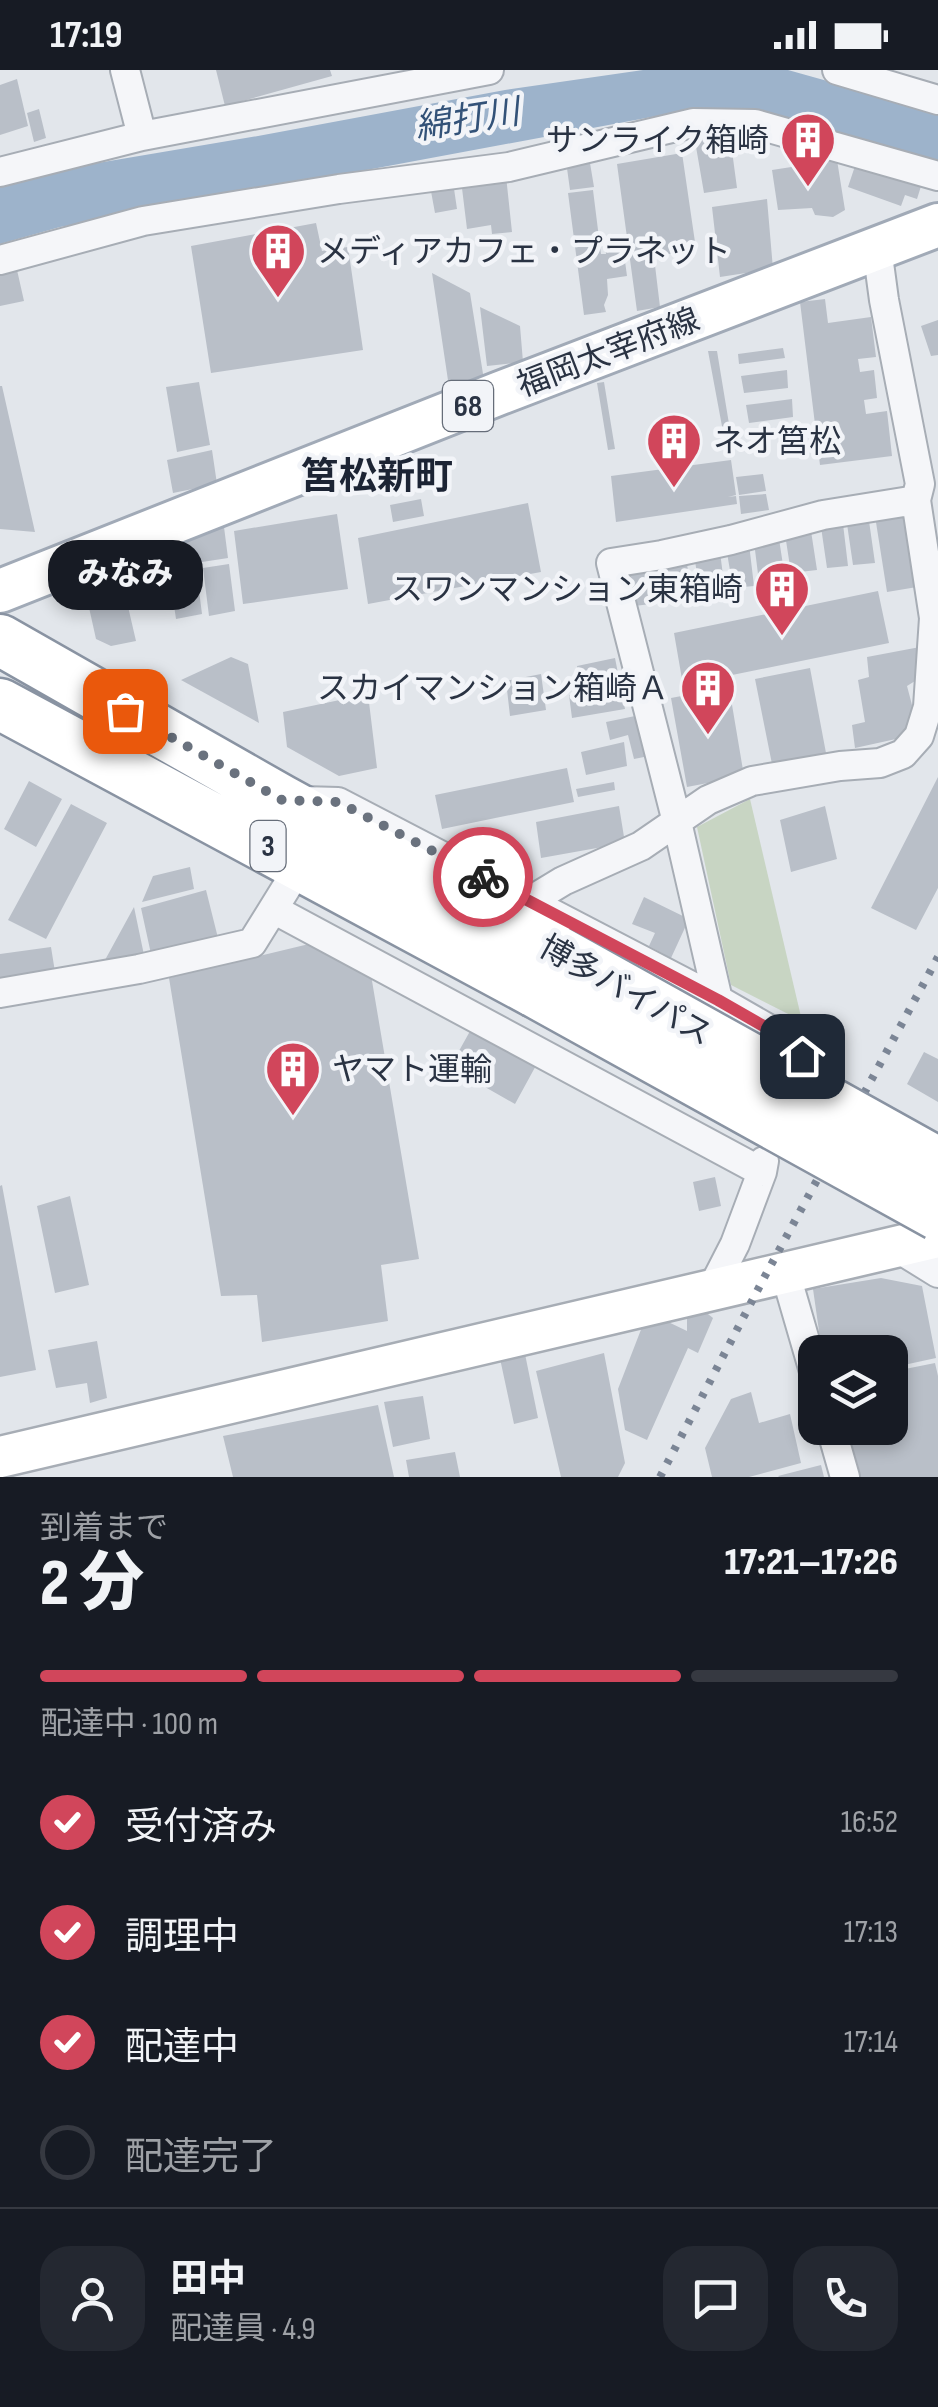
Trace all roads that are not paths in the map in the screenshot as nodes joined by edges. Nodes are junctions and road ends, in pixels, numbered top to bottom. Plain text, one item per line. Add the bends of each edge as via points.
1 (125, 70) edge
2 (489, 70) edge
3 (837, 70) edge
4 (938, 100) edge
5 (142, 136) junction
6 (0, 172) edge
7 (938, 176) edge
8 (938, 225) edge
9 (877, 248) junction
10 (0, 260) edge
11 (916, 500) junction
12 (0, 591) edge
13 (0, 640) edge
14 (0, 704) edge
15 (282, 800) junction
16 (677, 822) junction
17 (301, 864) junction
18 (530, 902) junction
19 (275, 910) junction
20 (546, 972) junction
21 (0, 992) edge
22 (718, 1000) junction
23 (802, 1056) dead end
24 (938, 1163) edge
25 (938, 1215) edge
26 (938, 1237) edge
27 (896, 1247) junction
28 (785, 1272) junction
29 (938, 1273) edge
30 (712, 1289) junction
31 (803, 1335) edge
32 (836, 1445) edge
33 (0, 1457) edge
34 (845, 1477) edge

1 - 5 street
2 - 5 street
3 - 4 street
5 - 6 street
7 - 10 street via 755,124 693,123 509,166 144,221
8 - 9 main road, 福岡太宰府線 / 68
9 - 11 street via 920,484
9 - 12 main road, 福岡太宰府線 / 68
11 - 16 street via 934,618 928,708 919,736 903,754 880,763 752,781
11 - 16 street via 612,563
13 - 15 highway, 博多バイパス / 3
14 - 17 highway, 博多バイパス / 3
15 - 18 street via 338,802
15 - 20 highway, 博多バイパス / 3
16 - 18 street
16 - 22 street
17 - 19 street
17 - 20 highway, 博多バイパス / 3
18 - 22 street
19 - 21 street via 252,944
19 - 30 street via 763,1166
20 - 24 highway, 博多バイパス / 3, bridge
20 - 25 highway, 博多バイパス / 3, bridge
22 - 23 street via 795,1044
26 - 27 street
27 - 28 street
27 - 29 street
28 - 30 street
28 - 31 street
30 - 33 street
32 - 34 street

